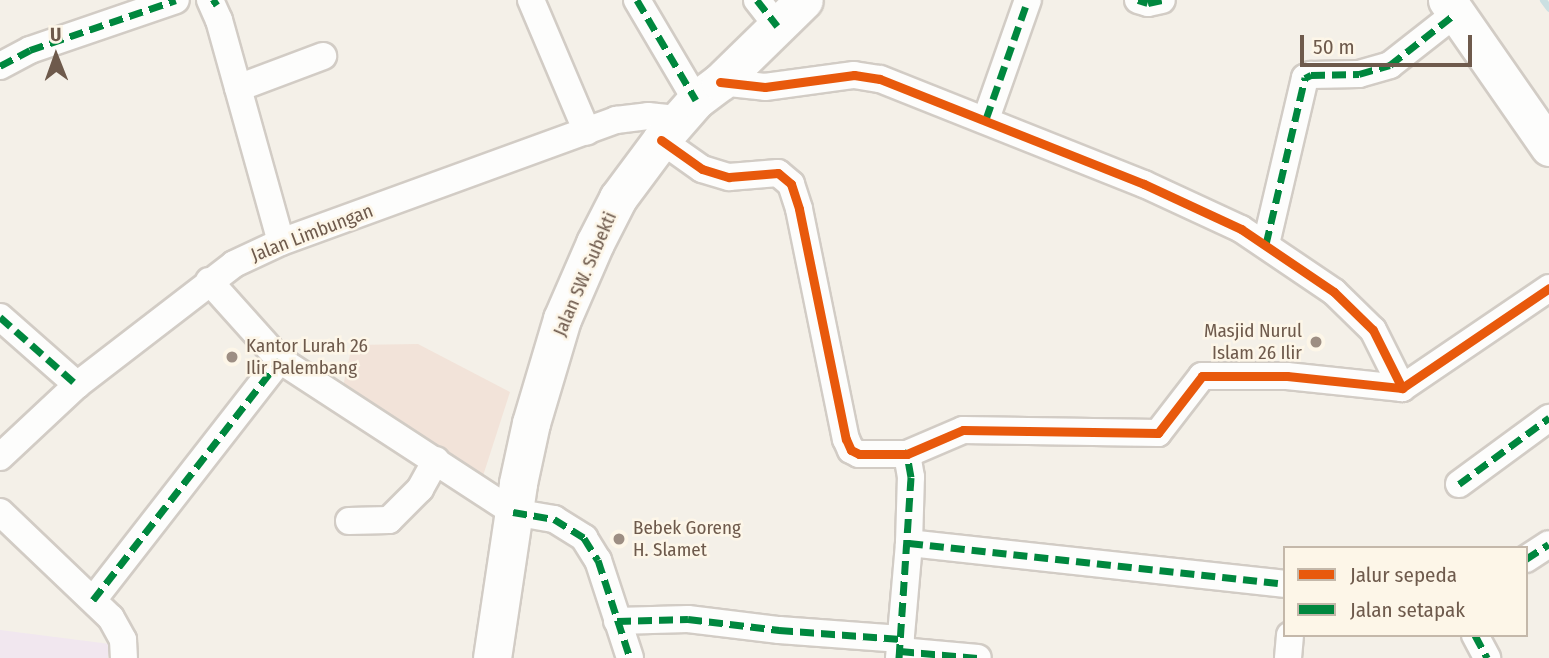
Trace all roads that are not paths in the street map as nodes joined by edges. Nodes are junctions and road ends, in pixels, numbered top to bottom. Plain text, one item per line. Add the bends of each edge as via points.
1 (176, 0) edge
2 (531, 0) edge
3 (637, 0) edge
4 (804, 0) edge
5 (1028, 0) edge
6 (1138, 0) edge
7 (1161, 0) edge
8 (213, 1) edge
9 (1451, 7) edge
10 (767, 13) edge
11 (323, 56) dead end
12 (0, 66) edge
13 (238, 88) junction
14 (689, 110) junction
15 (986, 119) junction
16 (587, 132) junction
17 (1549, 147) edge
18 (281, 242) junction
19 (1266, 244) junction
20 (209, 281) junction
21 (1549, 288) edge
22 (0, 317) edge
23 (280, 360) junction
24 (77, 385) junction
25 (1402, 388) junction
26 (1549, 418) edge
27 (907, 454) junction
28 (0, 457) edge
29 (436, 460) junction
30 (1459, 484) dead end
31 (0, 512) edge
32 (513, 512) junction
33 (349, 521) dead end
34 (909, 543) junction
35 (1549, 544) edge
36 (1528, 558) edge
37 (1283, 584) edge
38 (93, 600) junction
39 (617, 621) junction
40 (1290, 637) edge
41 (1476, 637) edge
42 (900, 649) edge
43 (124, 658) edge
44 (492, 658) edge
45 (629, 658) edge
46 (978, 658) edge
47 (1288, 658) edge
48 (1487, 658) edge

1 - 12 street via 30,50
2 - 16 street
3 - 14 street
4 - 10 main road, Jalan SW. Subekti
5 - 15 street
6 - 7 street
8 - 13 street
9 - 17 main road
9 - 19 street via 1390,65 1359,75 1305,78
10 - 14 main road, Jalan SW. Subekti
11 - 13 street
13 - 18 street
14 - 15 street, Jalan Limbungan via 765,87 854,75 919,92
14 - 16 street, Jalan Limbungan via 629,118
14 - 27 street via 702,169 729,177 784,175 791,184 849,448 859,454
14 - 32 main road, Jalan SW. Subekti via 618,198 562,319 531,423
15 - 19 street, Jalan Limbungan via 1144,184
16 - 18 street, Jalan Limbungan
18 - 20 street, Jalan Limbungan
19 - 25 street, Jalan Limbungan via 1334,292 1367,324
20 - 23 street
20 - 24 street, Jalan Limbungan
21 - 25 street
22 - 24 street
23 - 29 street
23 - 38 street
24 - 28 street, Jalan Limbungan
25 - 27 street via 1287,376 1202,376 1158,433 963,430
26 - 30 street
27 - 34 street
29 - 32 street
29 - 33 street via 420,489 389,520
31 - 38 street
32 - 39 street via 554,519 584,538 598,560
32 - 44 main road, Jalan SW. Subekti
34 - 37 street
34 - 42 street
35 - 36 street
38 - 43 street via 111,618 123,640
39 - 42 street via 699,620
39 - 45 street
40 - 47 street
41 - 48 street
42 - 46 street

